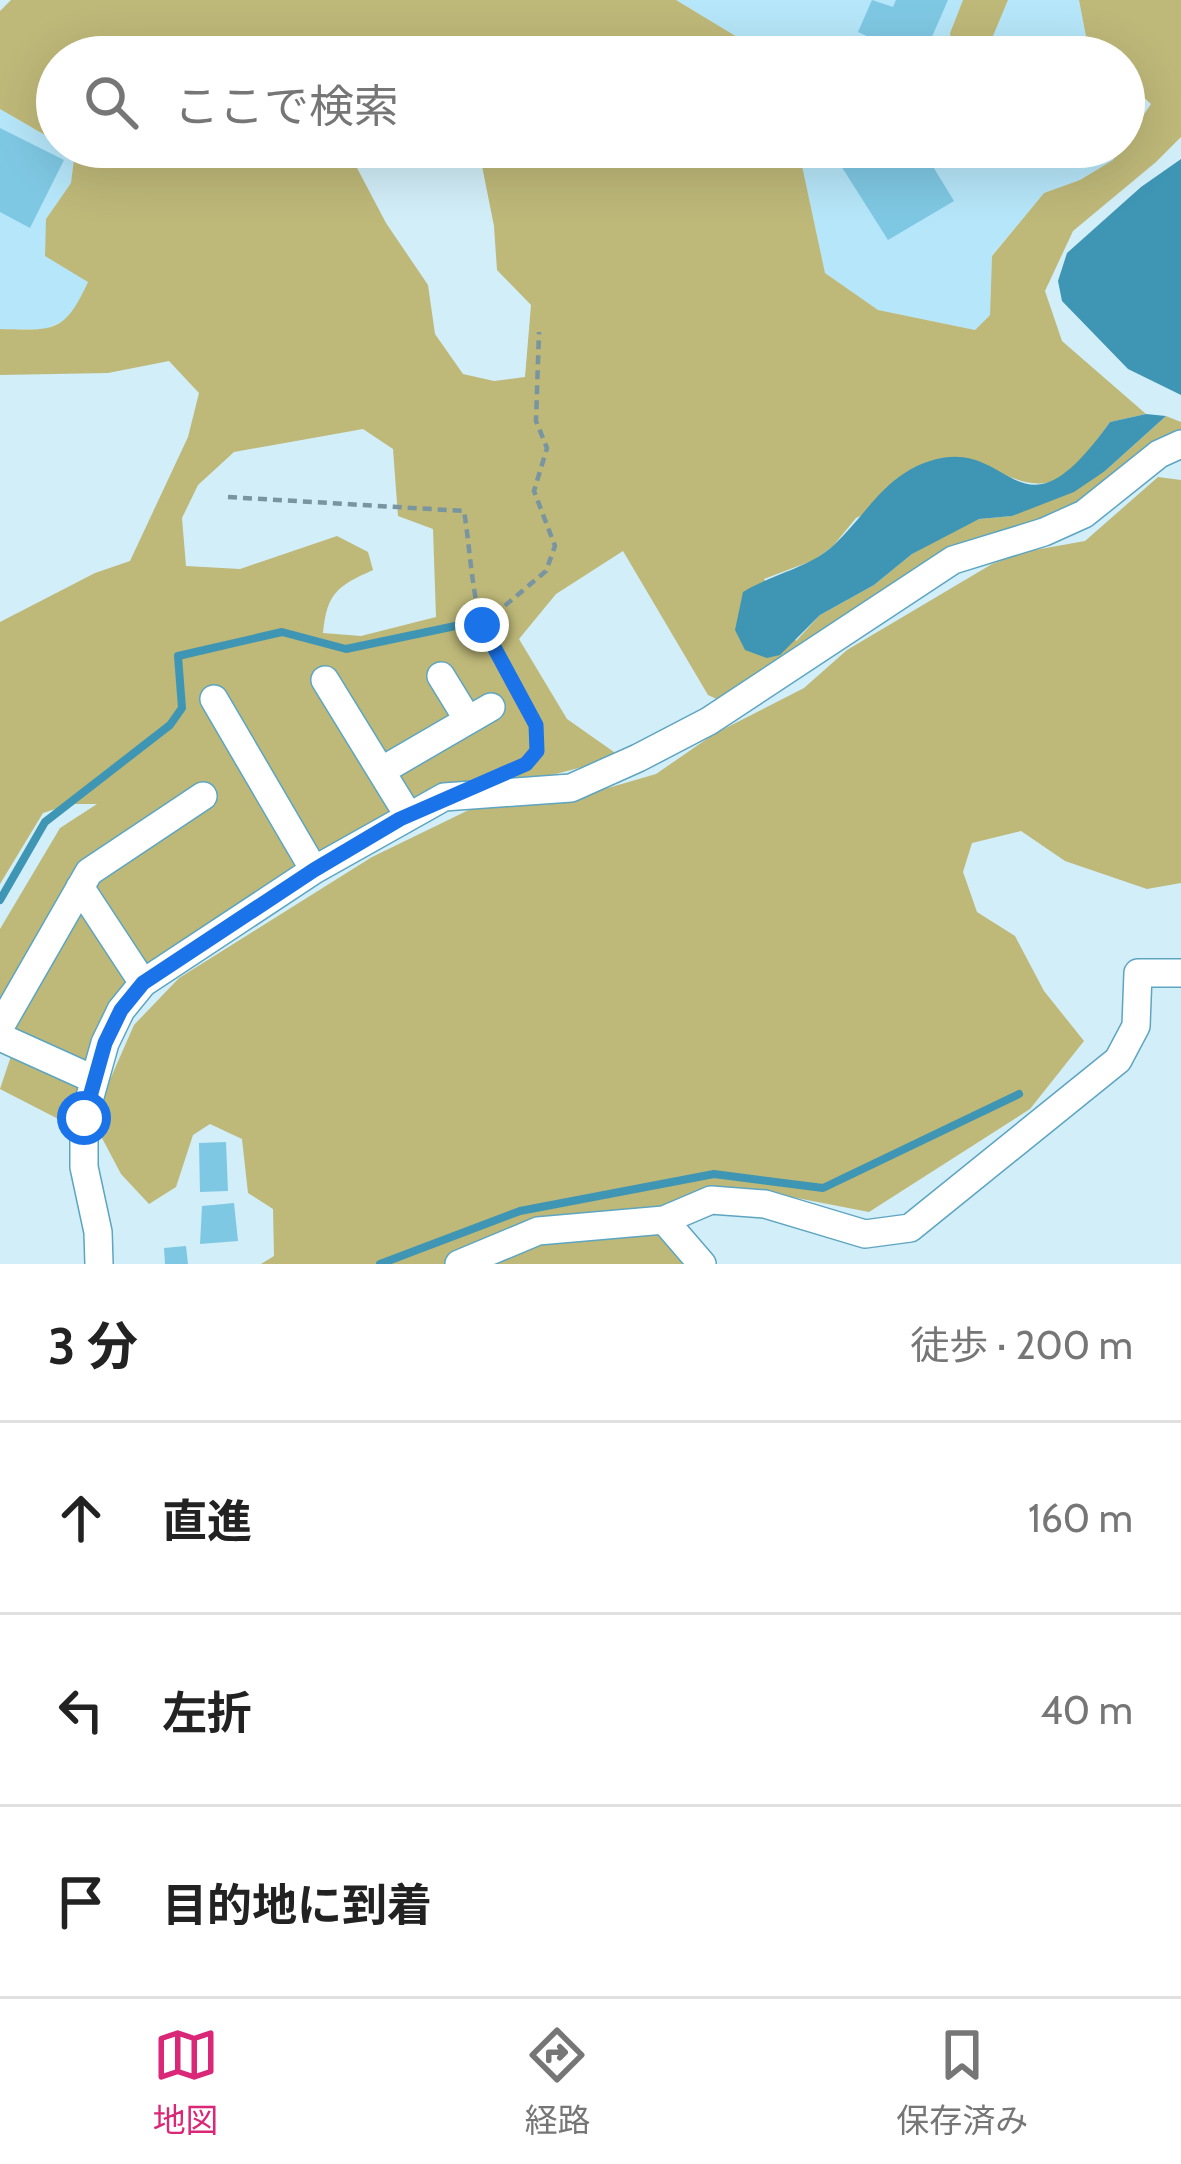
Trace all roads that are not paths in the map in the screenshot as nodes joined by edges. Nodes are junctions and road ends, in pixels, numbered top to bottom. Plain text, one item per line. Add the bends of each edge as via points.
1 (1181, 444) edge
2 (441, 676) dead end
3 (325, 680) dead end
4 (214, 699) dead end
5 (381, 771) junction
6 (203, 796) dead end
7 (408, 815) junction
8 (314, 870) junction
9 (80, 887) junction
10 (1181, 973) edge
11 (143, 983) junction
12 (0, 1027) edge
13 (0, 1037) edge
14 (93, 1079) junction
15 (664, 1220) junction
16 (99, 1264) edge
17 (459, 1264) edge
18 (702, 1264) edge

1 - 7 street via 1084,514 953,560 709,721 638,758 571,788 444,797
2 - 5 street via 480,714
3 - 5 street
4 - 8 street
5 - 7 street
6 - 9 street via 89,872
7 - 8 street
8 - 11 street
9 - 11 street
9 - 12 street
10 - 15 street via 1138,973 1136,1026 1118,1060 910,1228 865,1234 766,1204 711,1200
11 - 14 street via 121,1010
13 - 14 street
14 - 16 street via 84,1166
15 - 17 street via 538,1231
15 - 18 street

